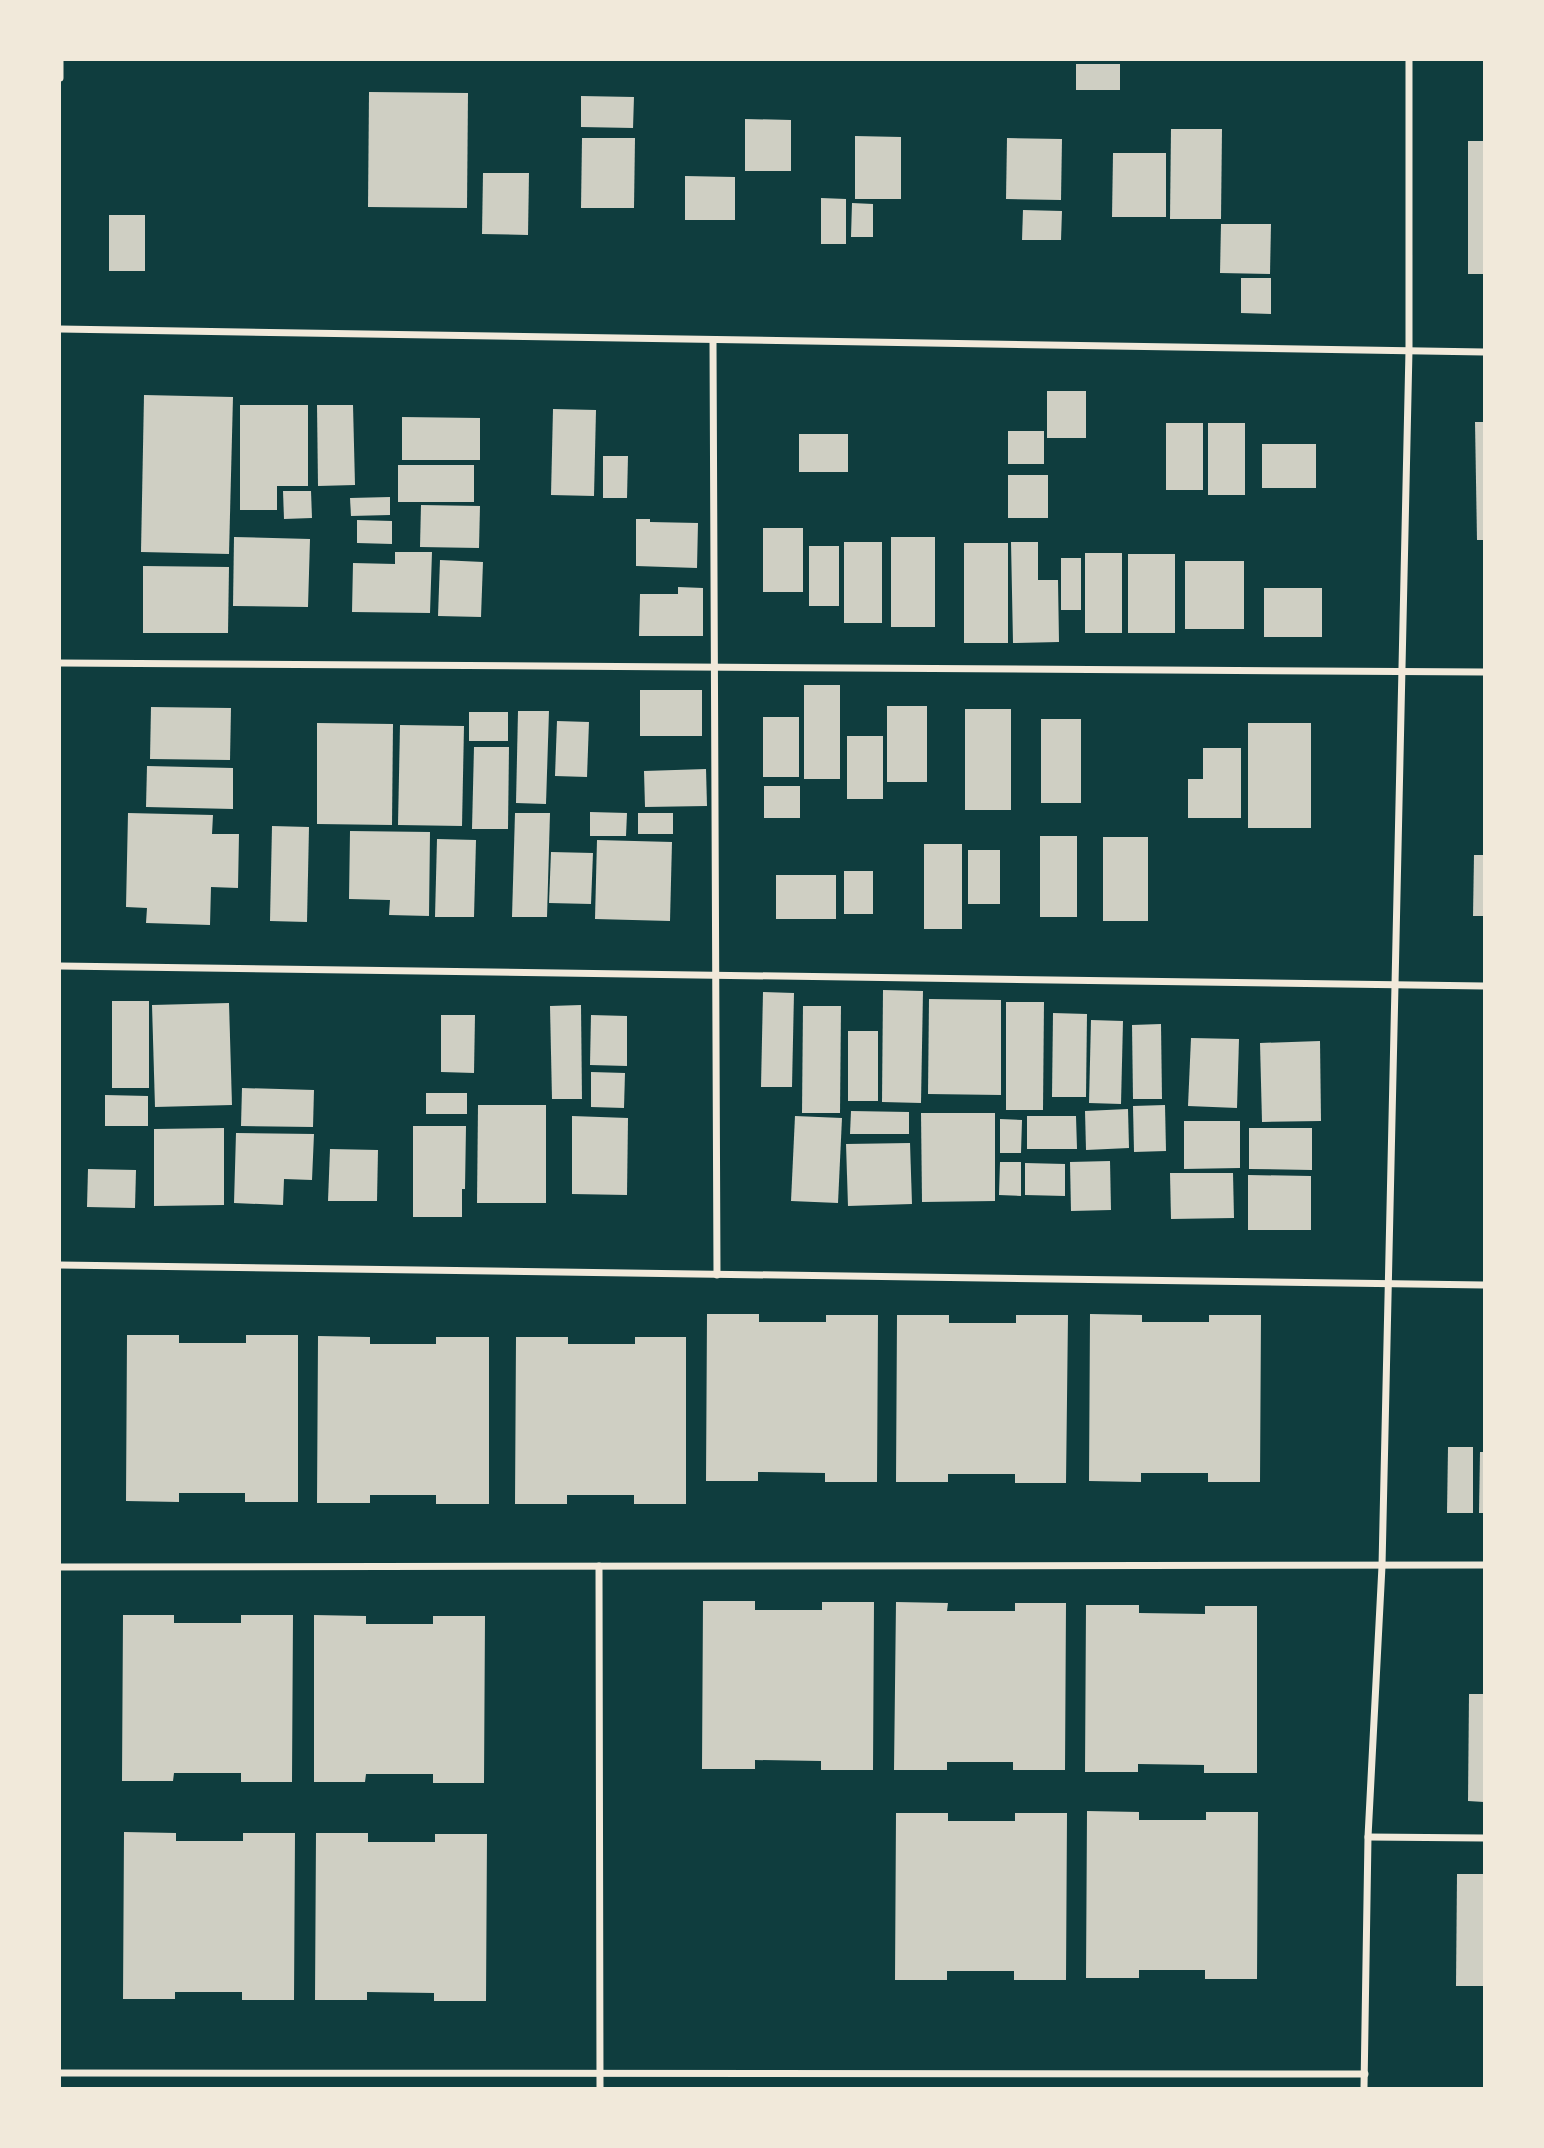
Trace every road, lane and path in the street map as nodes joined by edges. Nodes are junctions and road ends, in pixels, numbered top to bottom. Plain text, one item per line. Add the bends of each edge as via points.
1 (60, 60) edge
2 (1409, 60) edge
3 (60, 78) edge
4 (60, 329) edge
5 (713, 340) junction
6 (1409, 350) junction
7 (1485, 352) edge
8 (60, 663) edge
9 (715, 667) junction
10 (1402, 671) junction
11 (1485, 672) edge
12 (60, 966) edge
13 (716, 975) junction
14 (1395, 985) junction
15 (1485, 986) edge
16 (60, 1265) edge
17 (717, 1275) junction
18 (1388, 1284) junction
19 (1485, 1285) edge
20 (1485, 1565) edge
21 (600, 1566) junction
22 (1382, 1566) junction
23 (60, 1567) edge
24 (1368, 1837) junction
25 (1485, 1838) edge
26 (60, 2073) edge
27 (600, 2073) junction
28 (1365, 2074) junction
29 (600, 2088) edge
30 (1364, 2088) edge

1 - 3 street
2 - 6 street
4 - 5 street
5 - 6 street
5 - 9 street
6 - 7 street
6 - 10 street
8 - 9 street
9 - 10 street
9 - 13 street
10 - 11 street
10 - 14 street
12 - 13 street
13 - 14 street
13 - 17 street
14 - 15 street
14 - 18 street
16 - 17 street
17 - 18 street
18 - 19 street
18 - 22 street
20 - 22 street
21 - 22 street
21 - 23 street
21 - 27 street
22 - 24 street
24 - 25 street
24 - 28 street
26 - 27 street
27 - 28 street
27 - 29 street
28 - 30 street

